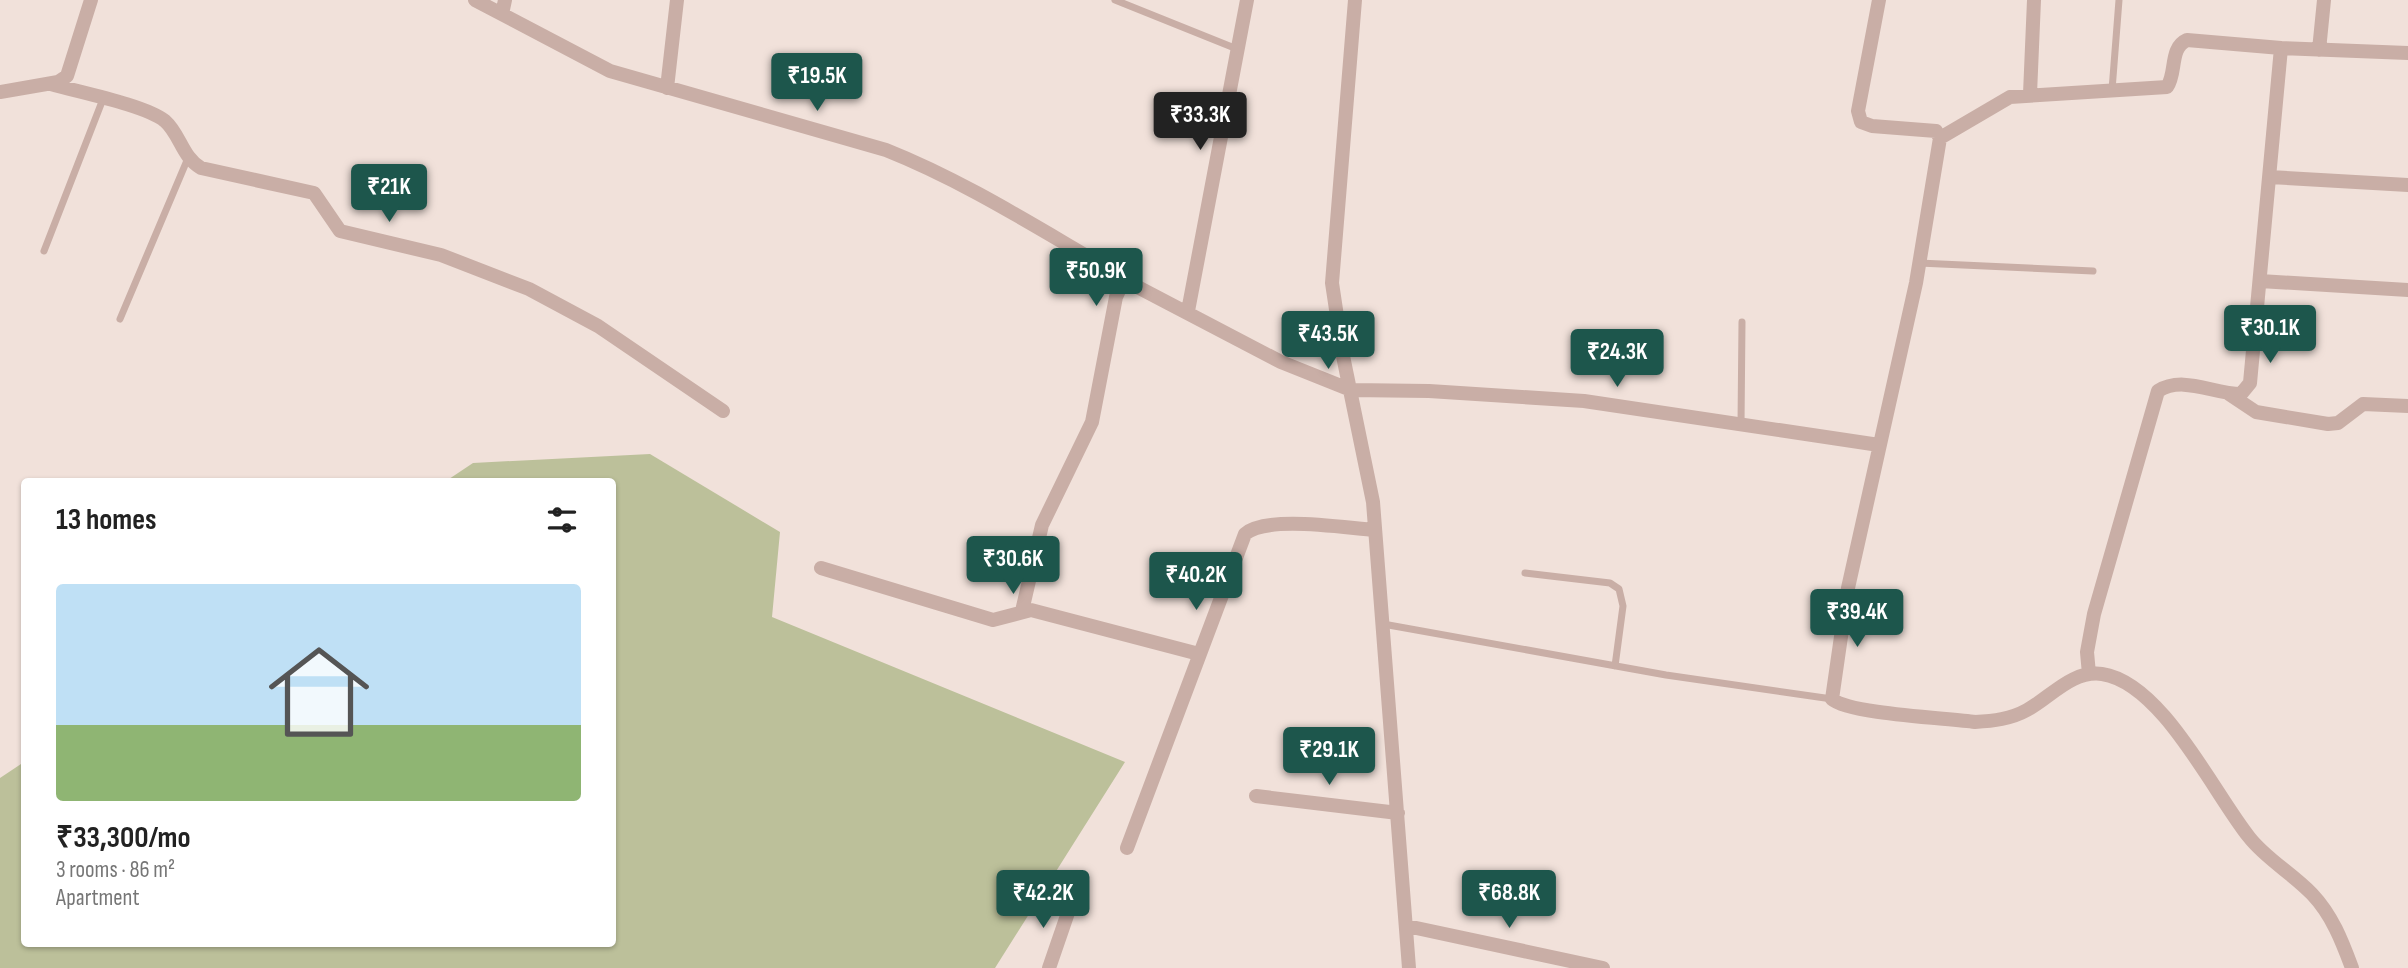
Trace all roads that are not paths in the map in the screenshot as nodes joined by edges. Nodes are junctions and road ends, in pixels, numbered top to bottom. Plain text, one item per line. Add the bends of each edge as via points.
1 (91, 0) edge
2 (475, 0) edge
3 (677, 0) edge
4 (1115, 0) edge
5 (1247, 0) edge
6 (1354, 0) edge
7 (1879, 0) edge
8 (2034, 0) edge
9 (2119, 0) edge
10 (2324, 0) edge
11 (504, 7) edge
12 (2281, 48) junction
13 (1238, 49) junction
14 (2319, 50) junction
15 (2408, 53) edge
16 (51, 84) junction
17 (667, 88) junction
18 (2112, 90) junction
19 (0, 92) edge
20 (2030, 94) junction
21 (103, 99) junction
22 (1940, 138) junction
23 (188, 158) junction
24 (2270, 177) junction
25 (2408, 185) edge
26 (44, 251) dead end
27 (1919, 263) junction
28 (2093, 271) dead end
29 (2260, 281) junction
30 (1123, 283) junction
31 (2408, 290) edge
32 (1188, 312) junction
33 (120, 319) dead end
34 (1742, 322) dead end
35 (1351, 390) junction
36 (2229, 394) junction
37 (2408, 406) edge
38 (723, 411) dead end
39 (1741, 424) junction
40 (1879, 444) junction
41 (1375, 530) junction
42 (821, 568) dead end
43 (1525, 573) dead end
44 (1023, 611) junction
45 (1383, 624) junction
46 (1199, 654) junction
47 (1615, 666) junction
48 (2089, 674) junction
49 (1832, 699) junction
50 (1256, 796) dead end
51 (1398, 813) junction
52 (1127, 848) dead end
53 (1071, 904) dead end
54 (1407, 926) junction
55 (1049, 968) edge
56 (1409, 968) edge
57 (1603, 968) edge
58 (2352, 968) edge

1 - 16 street via 70,71
2 - 11 street
3 - 17 street
4 - 13 lane
5 - 13 street
6 - 35 street via 1332,283
7 - 22 street via 1859,100 1861,122 1872,127 1936,131
8 - 20 street
9 - 18 lane
10 - 14 street
11 - 17 street via 595,64
12 - 14 street
12 - 18 street via 2187,40 2176,50 2167,87
12 - 24 street
13 - 32 street
14 - 15 street
16 - 19 street
16 - 21 street
17 - 30 street via 913,161 1097,262
18 - 20 street
20 - 22 street via 1998,102
21 - 23 street via 163,119
21 - 26 lane
22 - 27 street
23 - 33 lane
23 - 38 street via 201,168 309,190 319,197 340,231 441,255 529,289 598,326
24 - 25 street
24 - 29 street
27 - 28 lane
27 - 40 street
29 - 31 street
29 - 36 street via 2250,383 2241,394
30 - 32 street via 1133,282
30 - 44 street via 1116,297 1092,422 1042,525
32 - 35 street via 1281,362
34 - 39 lane
35 - 39 street via 1584,401
35 - 41 street
36 - 37 street via 2256,412 2328,424 2338,423 2363,404
36 - 48 street via 2183,384 2158,391 2094,614 2087,652
39 - 40 street
40 - 49 street
41 - 45 street
41 - 46 street via 1273,524 1252,528 1240,544
42 - 44 street via 993,620
43 - 47 lane via 1611,583 1619,589 1623,606
44 - 46 street via 1038,611
45 - 47 lane
45 - 51 street
46 - 52 street
47 - 49 lane
48 - 49 street via 2026,711 1992,721 1866,710 1838,705
48 - 58 street via 2114,677 2162,713 2250,838 2324,908
50 - 51 street
51 - 54 street
53 - 55 street
54 - 56 street
54 - 57 street

